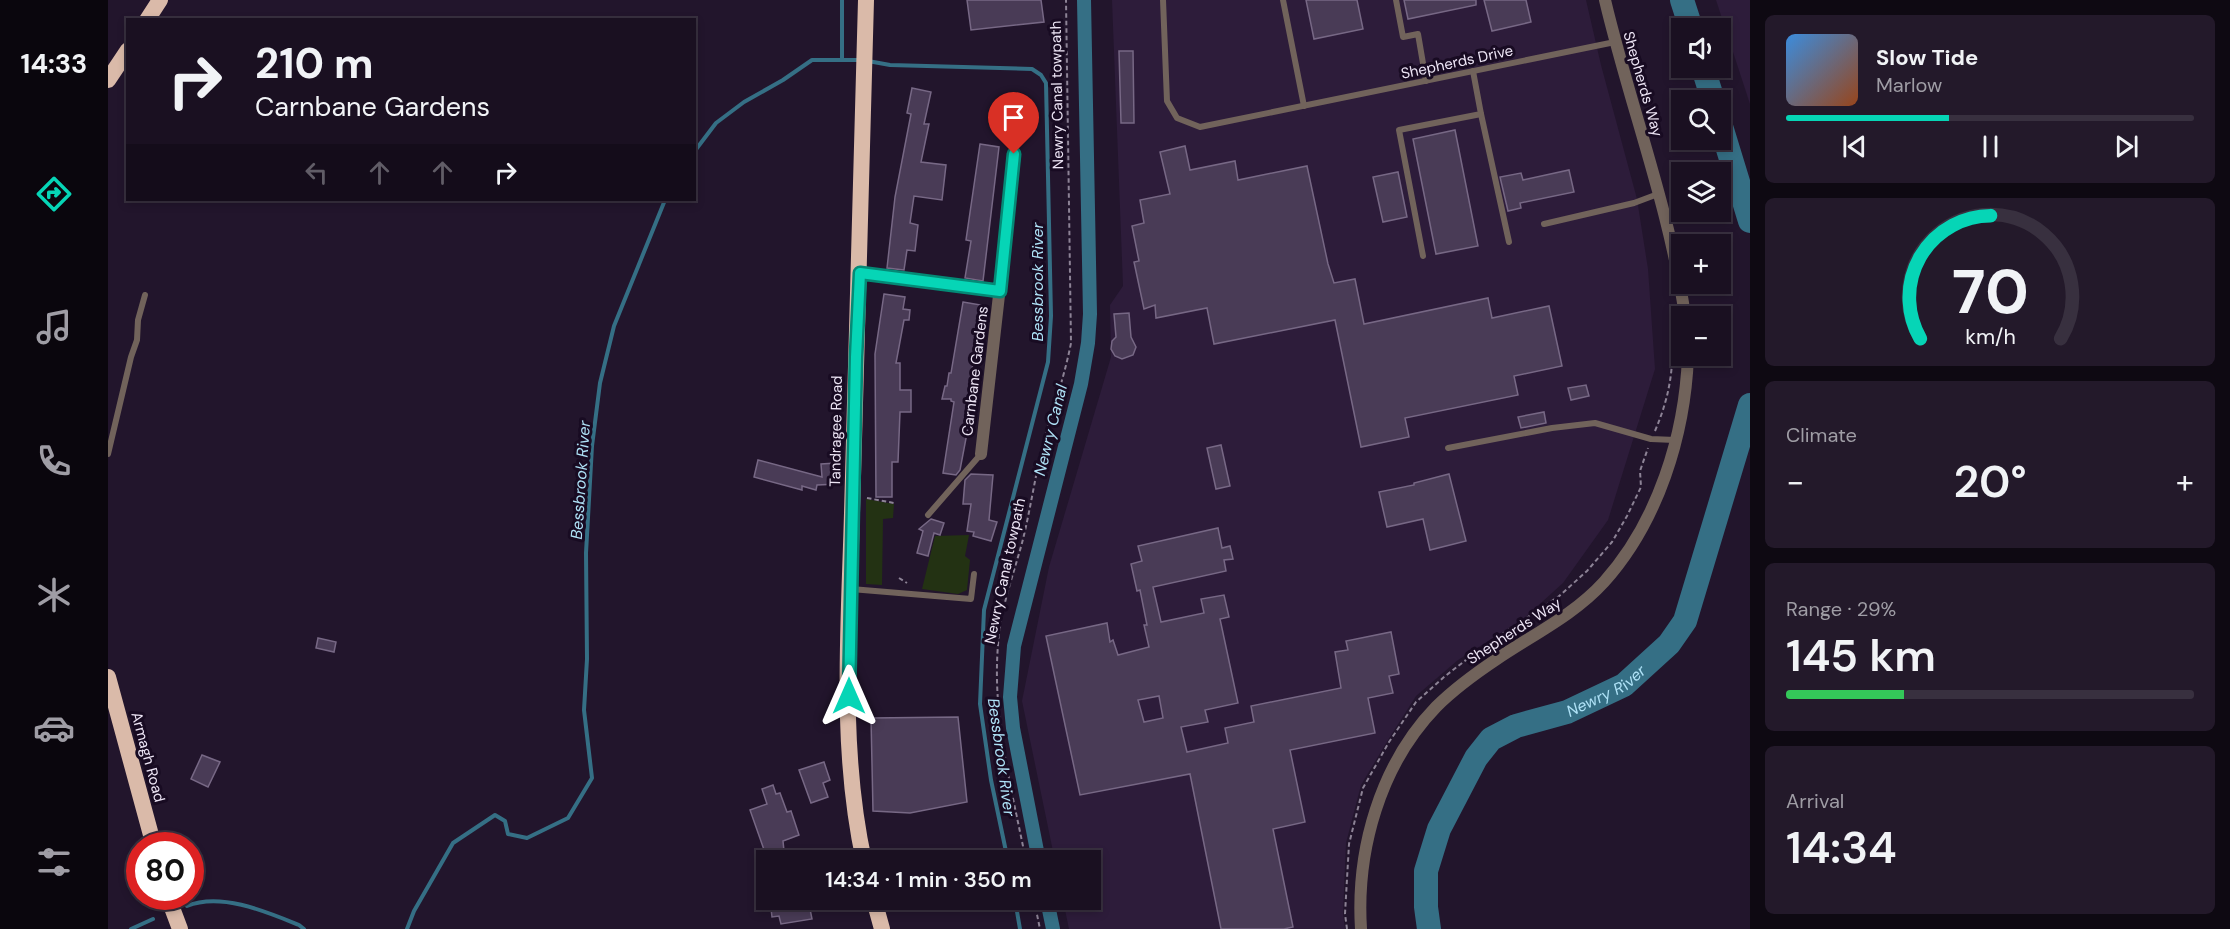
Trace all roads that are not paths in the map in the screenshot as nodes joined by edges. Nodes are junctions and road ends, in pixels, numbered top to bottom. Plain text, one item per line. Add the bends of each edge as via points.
1 (160, 0) edge
2 (866, 0) edge
3 (1163, 0) edge
4 (1283, 0) edge
5 (1396, 0) edge
6 (1605, 0) edge
7 (148, 18) edge
8 (1615, 42) junction
9 (126, 53) edge
10 (1473, 71) junction
11 (108, 80) edge
12 (1426, 81) junction
13 (1304, 106) junction
14 (1481, 114) junction
15 (1014, 154) dead end
16 (1658, 194) junction
17 (1544, 224) dead end
18 (1509, 242) dead end
19 (1423, 256) dead end
20 (860, 273) junction
21 (1000, 291) junction
22 (145, 295) dead end
23 (1684, 306) edge
24 (1688, 366) edge
25 (1675, 440) junction
26 (1448, 448) dead end
27 (108, 454) edge
28 (981, 454) joint
29 (928, 515) dead end
30 (974, 574) dead end
31 (850, 589) junction
32 (108, 677) edge
33 (150, 832) edge
34 (862, 850) edge
35 (173, 910) edge
36 (876, 910) edge
37 (180, 929) edge
38 (882, 929) edge
39 (1361, 929) edge

1 - 7 highway
2 - 20 highway, Tandragee Road
3 - 13 lane, Shepherds Drive via 1167,101 1177,118 1200,127
4 - 13 lane
5 - 12 lane via 1403,37 1418,34
6 - 8 street, Shepherds Way
8 - 10 lane, Shepherds Drive
8 - 16 street, Shepherds Way
9 - 11 highway
10 - 12 lane, Shepherds Drive
10 - 14 lane
12 - 13 lane, Shepherds Drive
14 - 18 lane
14 - 19 lane via 1399,130
15 - 21 street, Carnbane Gardens
16 - 17 lane
16 - 23 street, Shepherds Way
20 - 21 street, Carnbane Gardens
20 - 31 highway, Tandragee Road
21 - 28 street, Carnbane Gardens
22 - 27 lane
24 - 25 street, Shepherds Way
25 - 26 lane via 1595,423
25 - 39 street, Shepherds Way via 1647,519 1628,553 1604,582 1577,607 1467,680 1436,707 1412,736 1378,800 1368,835 1362,870
28 - 29 lane
30 - 31 lane via 971,599
31 - 34 highway, Tandragee Road via 850,761
32 - 33 highway, Armagh Road
35 - 37 highway
36 - 38 highway

